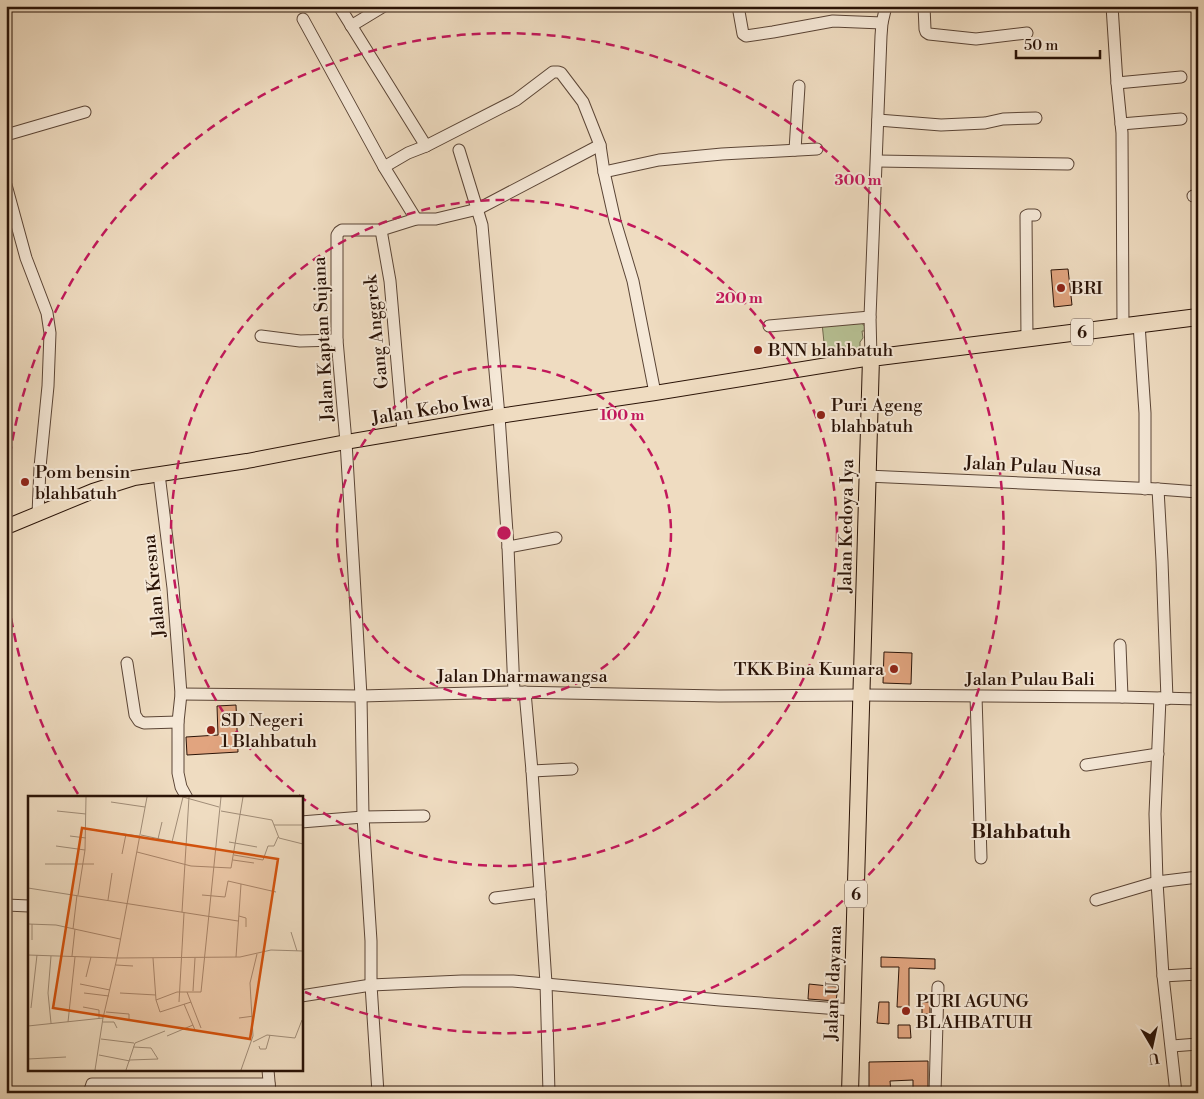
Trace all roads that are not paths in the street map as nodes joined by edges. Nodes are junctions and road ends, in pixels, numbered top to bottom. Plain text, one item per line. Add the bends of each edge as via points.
1 (339, 6) edge
2 (384, 6) edge
3 (738, 6) edge
4 (886, 6) edge
5 (924, 6) edge
6 (1112, 6) edge
7 (303, 19) dead end
8 (882, 23) junction
9 (351, 26) junction
10 (1027, 33) dead end
11 (1181, 77) dead end
12 (1117, 83) junction
13 (799, 86) dead end
14 (85, 112) dead end
15 (1036, 118) dead end
16 (1181, 119) dead end
17 (878, 120) junction
18 (1121, 124) junction
19 (6, 134) edge
20 (600, 145) junction
21 (426, 146) junction
22 (817, 149) dead end
23 (459, 150) dead end
24 (795, 150) junction
25 (876, 161) junction
26 (1068, 164) dead end
27 (384, 167) junction
28 (604, 172) junction
29 (6, 185) edge
30 (479, 213) junction
31 (1036, 215) dead end
32 (416, 219) junction
33 (381, 230) junction
34 (870, 317) junction
35 (1198, 317) edge
36 (1131, 325) junction
37 (769, 326) dead end
38 (261, 336) dead end
39 (1027, 338) junction
40 (337, 340) junction
41 (870, 358) junction
42 (655, 393) junction
43 (499, 416) junction
44 (403, 432) junction
45 (346, 442) junction
46 (159, 474) junction
47 (867, 476) junction
48 (1146, 489) junction
49 (1158, 489) junction
50 (1198, 492) edge
51 (38, 514) junction
52 (6, 527) edge
53 (556, 538) dead end
54 (508, 547) junction
55 (1120, 646) dead end
56 (127, 663) dead end
57 (520, 692) junction
58 (181, 694) junction
59 (862, 695) junction
60 (360, 696) junction
61 (976, 696) junction
62 (1122, 697) junction
63 (1164, 698) junction
64 (1198, 699) edge
65 (178, 722) junction
66 (1158, 754) junction
67 (1086, 765) dead end
68 (572, 769) dead end
69 (532, 771) junction
70 (186, 796) edge
71 (424, 816) dead end
72 (363, 817) junction
73 (302, 822) edge
74 (981, 858) dead end
75 (1198, 877) edge
76 (1157, 882) junction
77 (540, 892) junction
78 (495, 898) dead end
79 (1096, 900) dead end
80 (6, 905) edge
81 (28, 906) edge
82 (1198, 974) edge
83 (1163, 976) junction
84 (546, 983) junction
85 (371, 985) junction
86 (938, 987) dead end
87 (302, 996) edge
88 (853, 1010) junction
89 (1198, 1044) edge
90 (1172, 1046) junction
91 (268, 1072) edge
92 (270, 1088) edge
93 (89, 1093) edge
94 (378, 1093) edge
95 (548, 1093) edge
96 (850, 1093) edge
97 (935, 1093) edge
98 (1176, 1093) edge

1 - 9 street
2 - 9 street
3 - 8 street via 746,36 833,21
4 - 8 street
5 - 10 street via 928,34 976,39
6 - 12 street
7 - 27 street
8 - 17 street
9 - 21 street
11 - 12 street
12 - 18 street
13 - 24 street
14 - 19 street
15 - 17 street via 940,124
16 - 18 street
17 - 25 street
18 - 36 street
20 - 21 street via 583,102 560,73 554,72 516,100
20 - 28 street
20 - 30 street
21 - 27 street
22 - 24 street
23 - 30 street
24 - 28 street via 658,160
25 - 26 street
25 - 34 street
27 - 32 street
28 - 42 street via 633,281
29 - 51 street via 26,258 47,314 50,333
30 - 32 street
30 - 43 street
31 - 39 street via 1026,216
32 - 33 street
33 - 40 street, Jalan Kaptan Sujana via 342,230 336,235
33 - 44 street, Gang Anggrek via 390,282
34 - 37 street
34 - 41 street
35 - 36 highway, 6
36 - 39 highway, 6
36 - 48 street via 1145,413
38 - 40 street
39 - 41 highway, 6
40 - 45 street, Jalan Kaptan Sujana
41 - 42 main road, Jalan Kebo Iwa
41 - 47 highway, Jalan Kedoya Iya / 6
42 - 43 main road, Jalan Kebo Iwa
43 - 44 main road, Jalan Kebo Iwa
43 - 54 street
44 - 45 main road, Jalan Kebo Iwa
45 - 46 main road, Jalan Kebo Iwa
45 - 60 street, Jalan Kaptan Sujana
46 - 51 main road, Jalan Kebo Iwa via 108,486
46 - 58 street, Jalan Kresna
47 - 48 street, Jalan Pulau Nusa
47 - 59 highway, Jalan Kedoya Iya / 6
48 - 49 street, Jalan Pulau Nusa
49 - 50 street, Jalan Pulau Nusa
49 - 63 street
51 - 52 main road, Jalan Kebo Iwa
53 - 54 street
54 - 57 street
55 - 62 street
56 - 65 street via 135,715 139,721
57 - 59 street, Jalan Dharmawangsa
57 - 60 street, Jalan Dharmawangsa
57 - 69 street
58 - 60 street, Jalan Dharmawangsa
58 - 65 street, Jalan Kresna
59 - 61 street, Jalan Pulau Bali
59 - 88 highway, Jalan Udayana / 6
60 - 72 street, Jalan Kaptan Sujana
61 - 62 street, Jalan Pulau Bali
61 - 74 street
62 - 63 street, Jalan Pulau Bali
63 - 64 street, Jalan Pulau Bali
63 - 66 street
65 - 70 street, Jalan Kresna via 178,773
66 - 67 street
66 - 76 street via 1154,814
68 - 69 street
69 - 77 street
71 - 72 street
72 - 73 street
72 - 85 street, Jalan Kaptan Sujana
75 - 76 street
76 - 79 street
76 - 83 street
77 - 78 street
77 - 84 street
80 - 81 street
82 - 83 street
83 - 90 street
84 - 85 street via 471,980
84 - 88 street
84 - 95 street
85 - 87 street
85 - 94 street, Jalan Kaptan Sujana
86 - 97 street
88 - 96 highway, Jalan Udayana / 6
89 - 90 street
90 - 98 street
91 - 92 street
92 - 93 street via 92,1084

